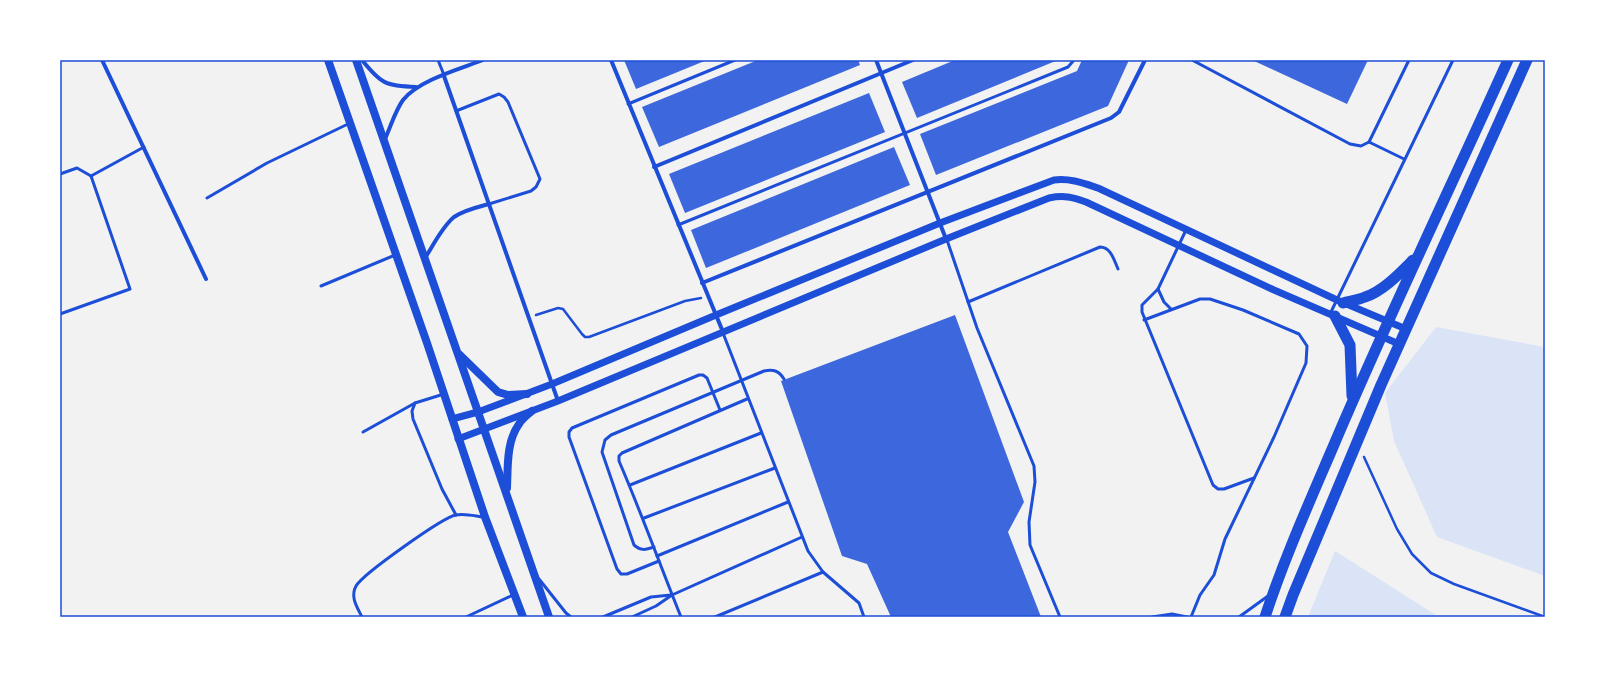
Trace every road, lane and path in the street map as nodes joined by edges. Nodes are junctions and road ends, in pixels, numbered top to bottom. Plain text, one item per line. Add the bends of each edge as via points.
1 (102, 60) edge
2 (328, 60) edge
3 (356, 60) edge
4 (362, 60) edge
5 (438, 60) edge
6 (483, 60) edge
7 (611, 60) edge
8 (735, 60) edge
9 (876, 60) edge
10 (913, 60) edge
11 (1074, 60) edge
12 (1145, 60) edge
13 (1192, 60) edge
14 (1409, 60) edge
15 (1452, 60) edge
16 (1508, 60) edge
17 (1527, 60) edge
18 (881, 73) junction
19 (444, 76) junction
20 (416, 87) junction
21 (628, 104) junction
22 (456, 110) junction
23 (350, 123) junction
24 (905, 132) junction
25 (384, 141) junction
26 (1369, 142) junction
27 (144, 147) junction
28 (1404, 159) junction
29 (654, 166) junction
30 (60, 174) edge
31 (91, 176) junction
32 (928, 192) junction
33 (207, 198) dead end
34 (489, 204) junction
35 (940, 223) junction
36 (678, 225) junction
37 (1186, 230) junction
38 (946, 239) junction
39 (1178, 246) junction
40 (396, 254) junction
41 (1418, 255) junction
42 (425, 258) junction
43 (1118, 269) dead end
44 (206, 279) dead end
45 (702, 283) junction
46 (321, 286) dead end
47 (1158, 289) junction
48 (708, 296) junction
49 (968, 302) junction
50 (1340, 302) junction
51 (1171, 309) junction
52 (60, 314) edge
53 (716, 315) junction
54 (1332, 315) junction
55 (529, 318) junction
56 (1144, 320) junction
57 (1388, 321) junction
58 (1406, 329) junction
59 (723, 332) junction
60 (1381, 336) junction
61 (1399, 344) junction
62 (458, 354) junction
63 (784, 379) dead end
64 (552, 384) junction
65 (444, 394) junction
66 (527, 394) junction
67 (747, 399) junction
68 (558, 401) junction
69 (1352, 401) junction
70 (415, 403) junction
71 (720, 410) junction
72 (532, 411) junction
73 (478, 412) junction
74 (452, 419) junction
75 (484, 430) junction
76 (363, 432) dead end
77 (761, 433) junction
78 (458, 439) junction
79 (1357, 441) junction
80 (775, 468) junction
81 (1254, 478) junction
82 (630, 485) junction
83 (507, 493) junction
84 (788, 502) junction
85 (456, 515) junction
86 (485, 517) junction
87 (644, 518) junction
88 (802, 537) junction
89 (654, 547) junction
90 (657, 556) junction
91 (659, 561) junction
92 (533, 571) junction
93 (823, 572) junction
94 (1273, 592) junction
95 (515, 594) junction
96 (672, 595) junction
97 (362, 617) edge
98 (466, 617) edge
99 (523, 617) edge
100 (549, 617) edge
101 (571, 617) edge
102 (603, 617) edge
103 (632, 617) edge
104 (681, 617) edge
105 (716, 617) edge
106 (864, 617) edge
107 (1060, 617) edge
108 (1152, 617) edge
109 (1187, 617) edge
110 (1191, 617) edge
111 (1239, 617) edge
112 (1265, 617) edge
113 (1285, 617) edge
114 (1545, 617) edge

1 - 27 street
2 - 23 main road
3 - 25 main road
4 - 20 street via 375,76 387,84
5 - 19 lane
6 - 19 street
7 - 21 street
8 - 21 lane
9 - 18 street
10 - 18 street
11 - 24 lane via 1068,67
12 - 32 street via 1119,112 1111,118
13 - 26 lane via 1350,144 1361,146
14 - 26 lane
15 - 28 lane
16 - 41 highway
17 - 58 highway
18 - 24 street
18 - 29 street
19 - 20 street
19 - 22 street
20 - 25 street via 400,105
21 - 29 street
22 - 34 street
22 - 34 lane via 499,94 504,97 540,179 532,191
23 - 33 lane via 266,163
23 - 40 main road
24 - 32 street
24 - 36 lane
25 - 42 main road
26 - 28 lane
27 - 31 lane
27 - 44 street
28 - 50 lane
29 - 36 street
30 - 31 lane via 77,168
31 - 52 lane via 130,289
32 - 35 street
32 - 45 street
34 - 42 street via 455,216
34 - 55 street
35 - 37 street via 1044,182 1063,179 1098,188
35 - 38 street
35 - 53 street
36 - 45 street
37 - 39 lane
37 - 50 street
38 - 39 street via 1049,198 1067,196 1086,202
38 - 49 lane
38 - 59 street
39 - 47 lane
39 - 54 street
40 - 46 lane
40 - 65 main road
41 - 50 highway via 1378,290 1366,297
41 - 57 highway
42 - 62 main road
43 - 49 lane via 1109,250 1100,247
45 - 48 street
47 - 51 lane via 1164,302
47 - 56 lane via 1142,305
48 - 53 street
48 - 55 path via 685,301 589,337 582,334 563,309 558,308
49 - 107 lane via 1034,466 1035,482 1029,522 1030,545
50 - 54 lane
50 - 57 street
51 - 56 lane
51 - 81 lane via 1210,298 1299,334 1307,346 1306,363
53 - 59 street
53 - 64 street
54 - 60 street
54 - 69 highway via 1350,346
55 - 64 street
56 - 81 lane via 1213,485 1218,489 1224,489
57 - 58 street
57 - 60 highway
58 - 61 highway
59 - 67 lane
59 - 68 street
60 - 61 street
60 - 69 highway
61 - 79 highway
62 - 66 main road via 498,392 508,395
62 - 73 main road
63 - 89 lane via 780,373 764,371 611,435 605,440 602,452 634,545 644,550
64 - 66 street
64 - 68 street
65 - 70 lane
65 - 74 main road
66 - 73 street
67 - 71 lane
67 - 77 lane
68 - 72 street
69 - 94 highway
70 - 76 lane
70 - 85 lane via 412,419
71 - 82 lane via 622,453 619,460
71 - 91 lane via 707,378 699,375 572,428 569,432 617,569 621,574 627,574
72 - 75 street
72 - 83 main road via 514,431 509,449
73 - 74 street
73 - 75 main road
74 - 78 main road
75 - 78 street
75 - 83 main road
77 - 80 lane
77 - 82 lane
78 - 86 main road
79 - 113 highway
79 - 114 path via 1412,554 1431,573
80 - 84 lane
80 - 87 lane
81 - 110 lane via 1225,540 1214,575 1200,595
82 - 87 lane
83 - 92 main road
84 - 88 lane
84 - 90 lane
85 - 86 lane
85 - 97 lane via 444,520 364,577 356,586 353,596
86 - 95 main road
87 - 89 lane
88 - 93 lane via 808,551
88 - 96 lane
89 - 90 lane
90 - 91 lane
91 - 96 lane
92 - 100 main road
92 - 101 lane
93 - 105 lane
93 - 106 lane via 859,603
94 - 111 lane
94 - 112 highway
95 - 98 lane
95 - 99 main road
96 - 102 lane via 651,597
96 - 103 lane
96 - 104 lane
108 - 109 lane via 1172,614

